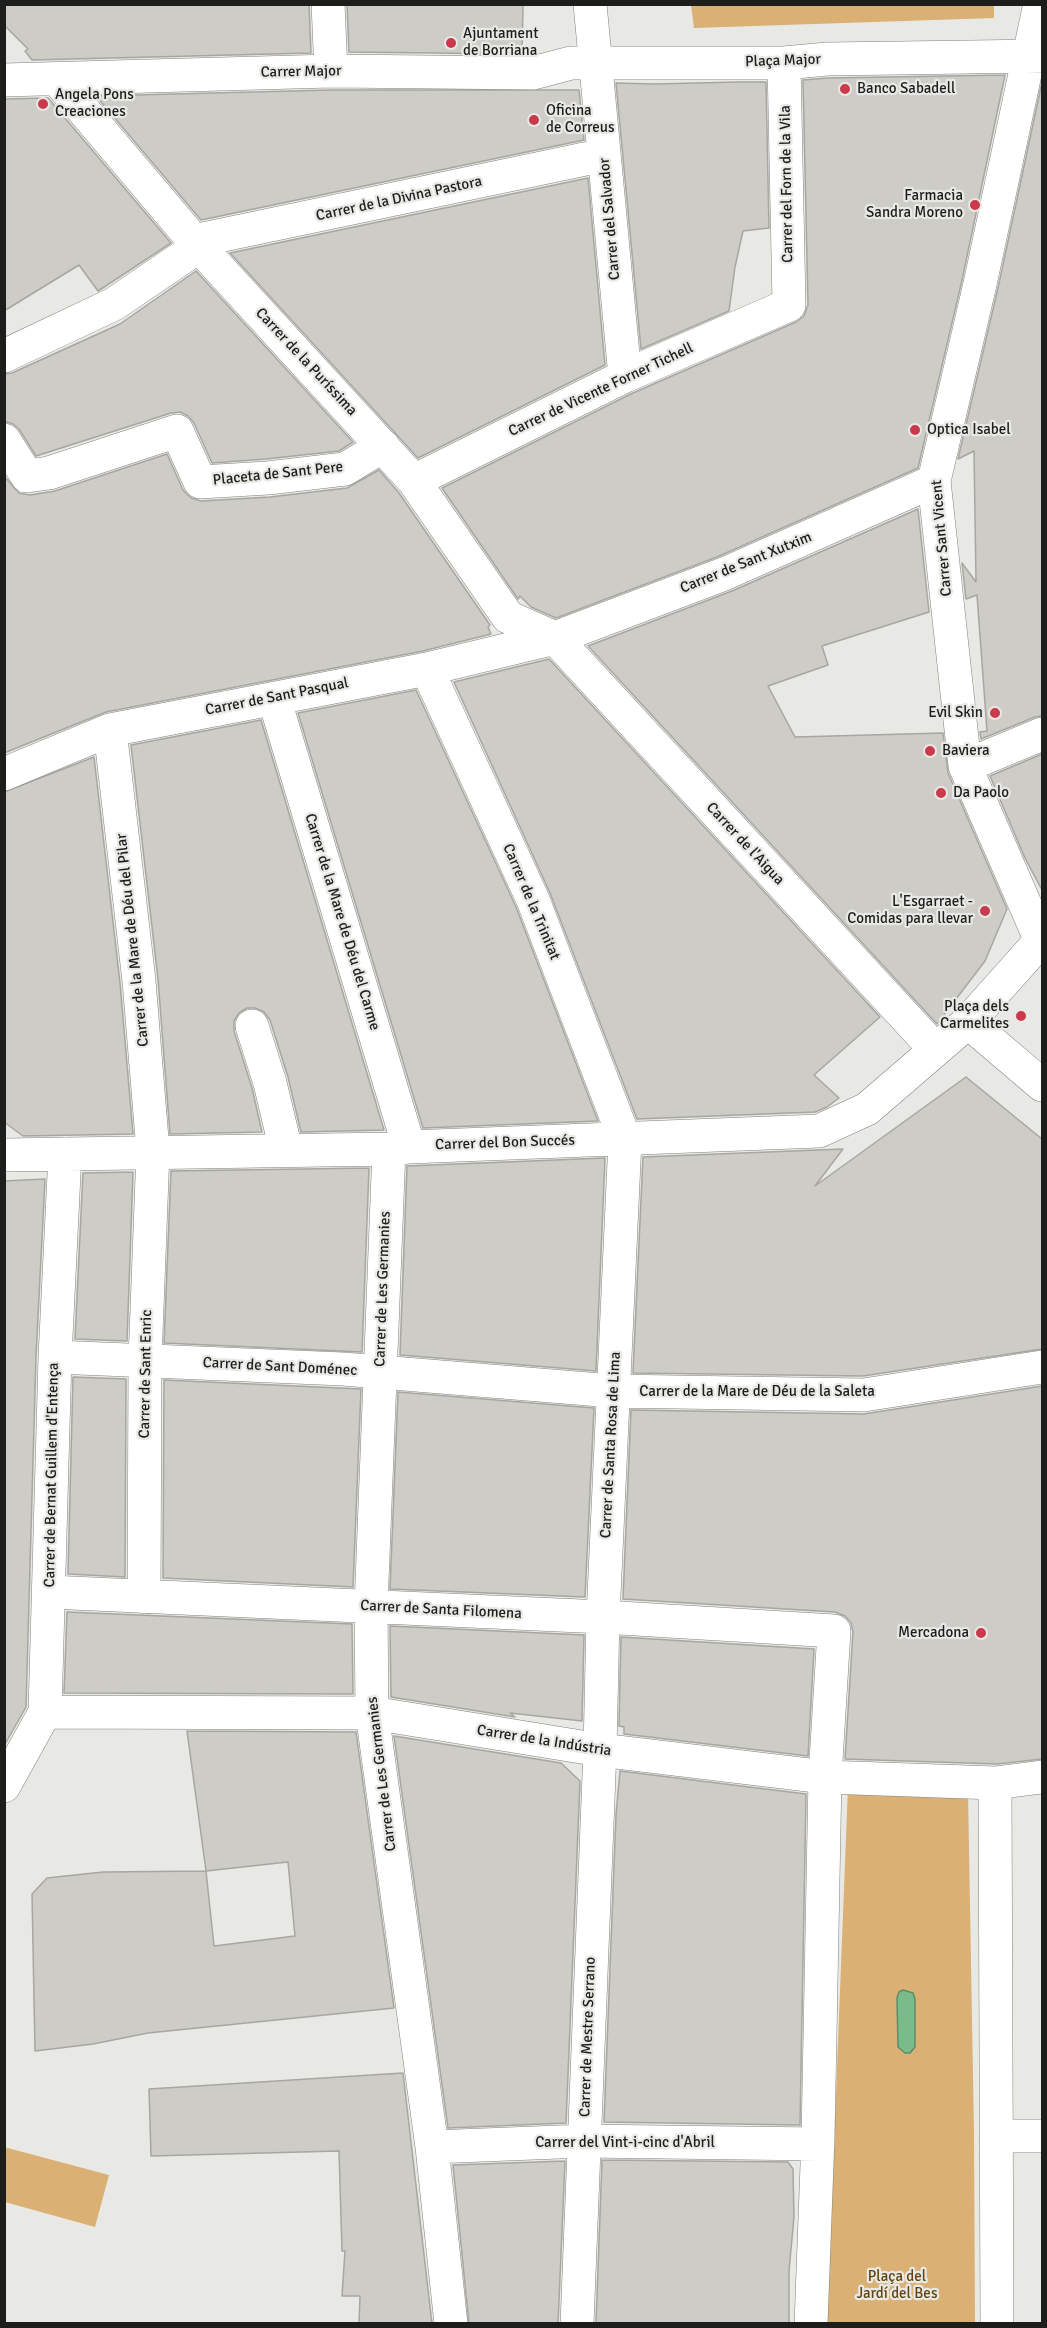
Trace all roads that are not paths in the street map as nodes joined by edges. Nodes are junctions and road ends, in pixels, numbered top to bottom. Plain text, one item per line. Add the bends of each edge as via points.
1 (328, 4) edge
2 (590, 4) edge
3 (1040, 4) edge
4 (1036, 56) edge
5 (596, 63) junction
6 (784, 63) junction
7 (331, 71) junction
8 (10, 72) edge
9 (57, 78) junction
10 (604, 155) junction
11 (194, 242) junction
12 (789, 304) joint
13 (4, 356) edge
14 (625, 376) junction
15 (4, 440) edge
16 (383, 446) junction
17 (414, 481) junction
18 (934, 481) junction
19 (555, 638) junction
20 (427, 669) junction
21 (274, 698) junction
22 (111, 730) junction
23 (1042, 734) edge
24 (965, 766) junction
25 (4, 774) edge
26 (1042, 940) edge
27 (968, 1022) junction
28 (252, 1026) dead end
29 (936, 1050) junction
30 (1042, 1085) edge
31 (625, 1140) junction
32 (399, 1148) junction
33 (286, 1150) junction
34 (153, 1151) junction
35 (65, 1154) junction
36 (4, 1155) edge
37 (55, 1357) junction
38 (145, 1361) junction
39 (1042, 1367) edge
40 (380, 1373) junction
41 (613, 1391) junction
42 (49, 1592) junction
43 (144, 1597) junction
44 (371, 1607) junction
45 (603, 1617) junction
46 (45, 1712) junction
47 (372, 1713) junction
48 (600, 1750) junction
49 (825, 1777) junction
50 (1042, 1777) edge
51 (995, 1783) junction
52 (4, 1786) edge
53 (998, 2136) junction
54 (1042, 2136) edge
55 (584, 2141) junction
56 (818, 2144) junction
57 (432, 2147) junction
58 (451, 2324) edge
59 (577, 2324) edge
60 (811, 2324) edge
61 (997, 2324) edge

1 - 7 street
2 - 5 street
3 - 4 street, Carrer Sant Vicent
4 - 6 street, Plaça Major
4 - 18 street, Carrer Sant Vicent
5 - 6 street, Plaça Major
5 - 7 street, Carrer Major via 572,63 533,73
5 - 10 street, Carrer del Salvador
6 - 12 street, Carrer del Forn de la Vila
7 - 9 street, Carrer Major
8 - 9 street, Carrer Major
9 - 11 street, Carrer de la Puríssima
10 - 11 street, Carrer de la Divina Pastora
10 - 14 street, Carrer del Salvador
11 - 13 street via 186,255 114,304
11 - 16 street, Carrer de la Puríssima
12 - 14 street, Carrer de Vicente Forner Tichell
14 - 17 street, Carrer de Vicente Forner Tichell
15 - 16 street, Placeta de Sant Pere via 27,476 49,473 177,431 200,482 345,469
16 - 17 street, Carrer de la Puríssima
17 - 19 street, Carrer de la Puríssima via 508,617
18 - 19 street, Carrer de Sant Xutxim via 724,574
18 - 24 street, Carrer Sant Vicent
19 - 20 street, Carrer de Sant Pasqual
19 - 29 street, Carrer de l'Aigua
20 - 21 street, Carrer de Sant Pasqual
20 - 31 street, Carrer de la Trinitat via 533,900
21 - 22 street, Carrer de Sant Pasqual
21 - 32 street, Carrer de la Mare de Déu del Carme
22 - 25 street, Carrer de Sant Pasqual
22 - 34 street, Carrer de la Mare de Déu del Pilar
23 - 24 street
24 - 26 street, Carrer Sant Vicent
26 - 27 street, Carrer del Bon Succés
27 - 29 street, Carrer del Bon Succés
27 - 30 street
28 - 33 street
29 - 31 street, Carrer del Bon Succés via 867,1109 819,1131
31 - 32 street, Carrer del Bon Succés
31 - 41 street, Carrer de Santa Rosa de Lima
32 - 33 street, Carrer del Bon Succés
32 - 40 street, Carrer de Les Germanies
33 - 34 street, Carrer del Bon Succés
34 - 35 street, Carrer del Bon Succés
34 - 38 street, Carrer de Sant Enric
35 - 36 street, Carrer del Bon Succés
35 - 37 street, Carrer de Bernat Guillem d'Entença
37 - 38 street, Carrer de Sant Doménec
37 - 42 street, Carrer de Bernat Guillem d'Entença
38 - 40 street, Carrer de Sant Doménec
38 - 43 street, Carrer de Sant Enric
39 - 41 street, Carrer de la Mare de Déu de la Saleta via 864,1395
40 - 41 street, Carrer de Sant Doménec
40 - 44 street, Carrer de Les Germanies
41 - 45 street, Carrer de Santa Rosa de Lima
42 - 43 street, Carrer de Santa Filomena
42 - 46 street, Carrer de Bernat Guillem d'Entença
43 - 44 street, Carrer de Santa Filomena
44 - 45 street, Carrer de Santa Filomena
44 - 47 street, Carrer de Les Germanies
45 - 48 street, Carrer de Santa Rosa de Lima
45 - 49 street, Carrer de Santa Filomena via 834,1631
46 - 47 street, Carrer de la Indústria
46 - 52 street, Carrer de Bernat Guillem d'Entença
47 - 48 street, Carrer de la Indústria
47 - 57 street, Carrer de Les Germanies
48 - 49 street, Carrer de la Indústria
48 - 55 street, Carrer de Mestre Serrano
49 - 51 street, Carrer de la Indústria
49 - 56 street
50 - 51 street, Carrer de la Indústria
51 - 53 street
53 - 54 street
53 - 61 street
55 - 56 street, Carrer del Vint-i-cinc d'Abril
55 - 57 street, Carrer del Vint-i-cinc d'Abril
55 - 59 street, Carrer de Mestre Serrano
56 - 60 street
57 - 58 street, Carrer de Les Germanies

